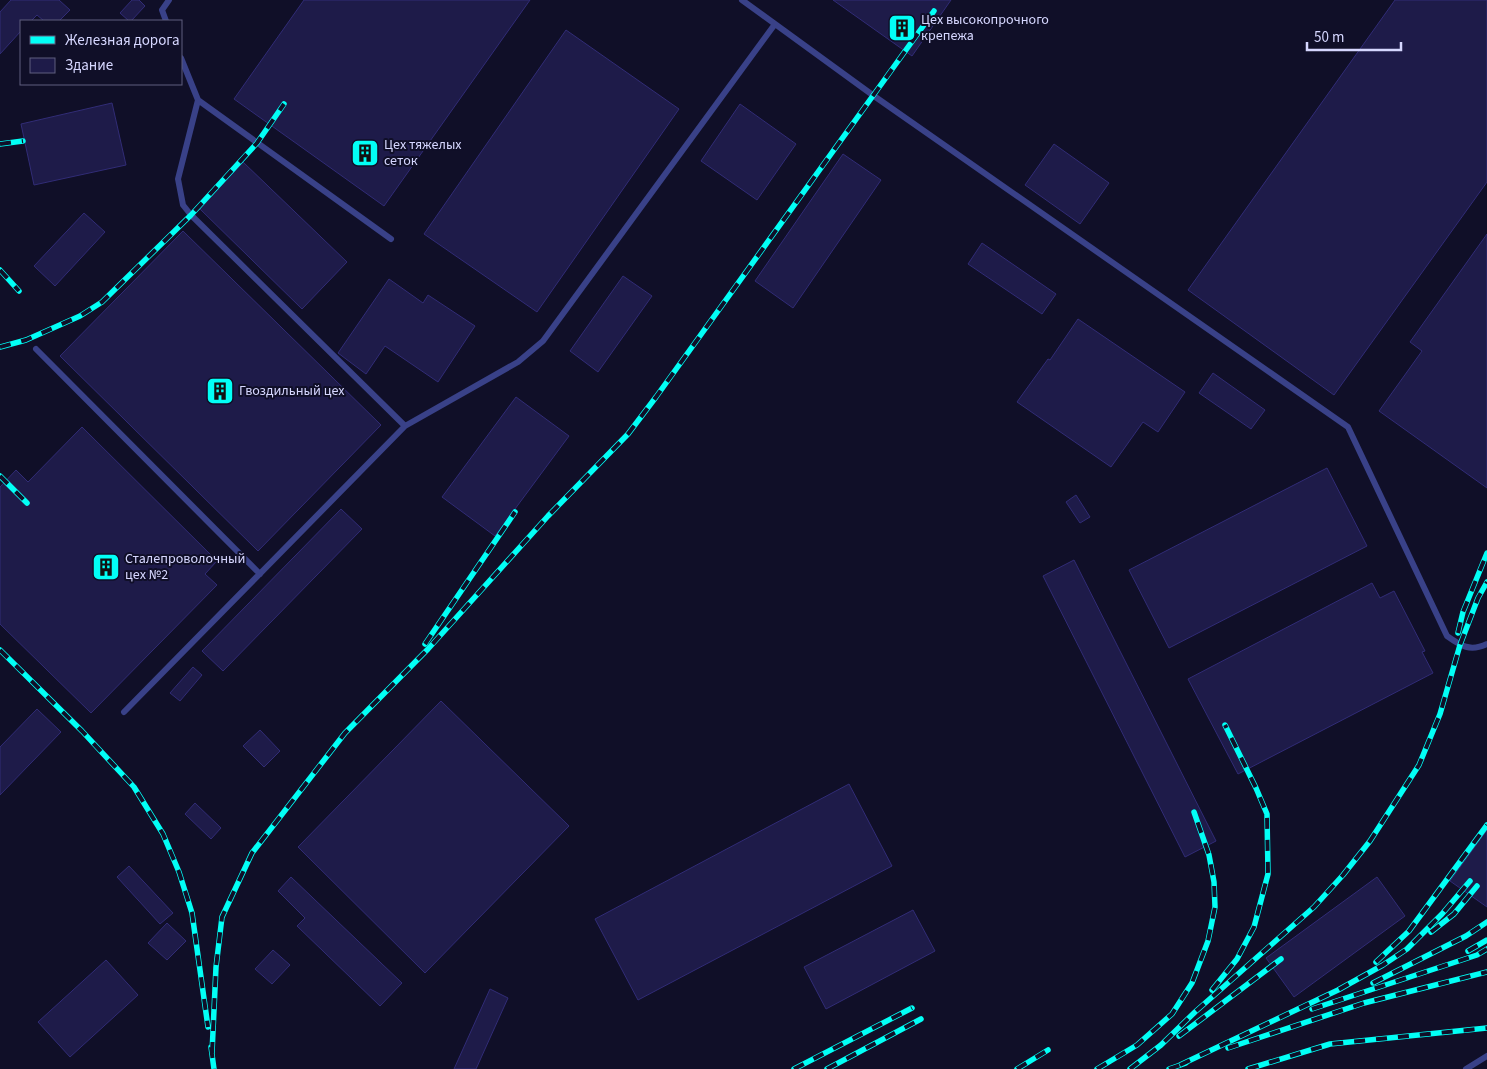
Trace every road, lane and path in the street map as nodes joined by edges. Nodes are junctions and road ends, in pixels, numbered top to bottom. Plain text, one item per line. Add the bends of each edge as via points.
1 (169, 0) edge
2 (742, 0) edge
3 (166, 20) edge
4 (774, 24) junction
5 (182, 60) edge
6 (198, 100) junction
7 (391, 239) dead end
8 (36, 349) dead end
9 (405, 426) junction
10 (260, 574) junction
11 (1487, 644) edge
12 (124, 712) dead end
13 (1487, 1056) edge
14 (1466, 1069) edge

1 - 3 lane via 162,10
2 - 4 lane
4 - 9 lane via 543,341 518,362
4 - 11 lane via 1348,427 1447,636 1460,645 1476,648
5 - 6 lane
6 - 7 lane
6 - 9 lane via 178,179 183,205
8 - 10 lane
9 - 10 lane
10 - 12 lane
13 - 14 lane

